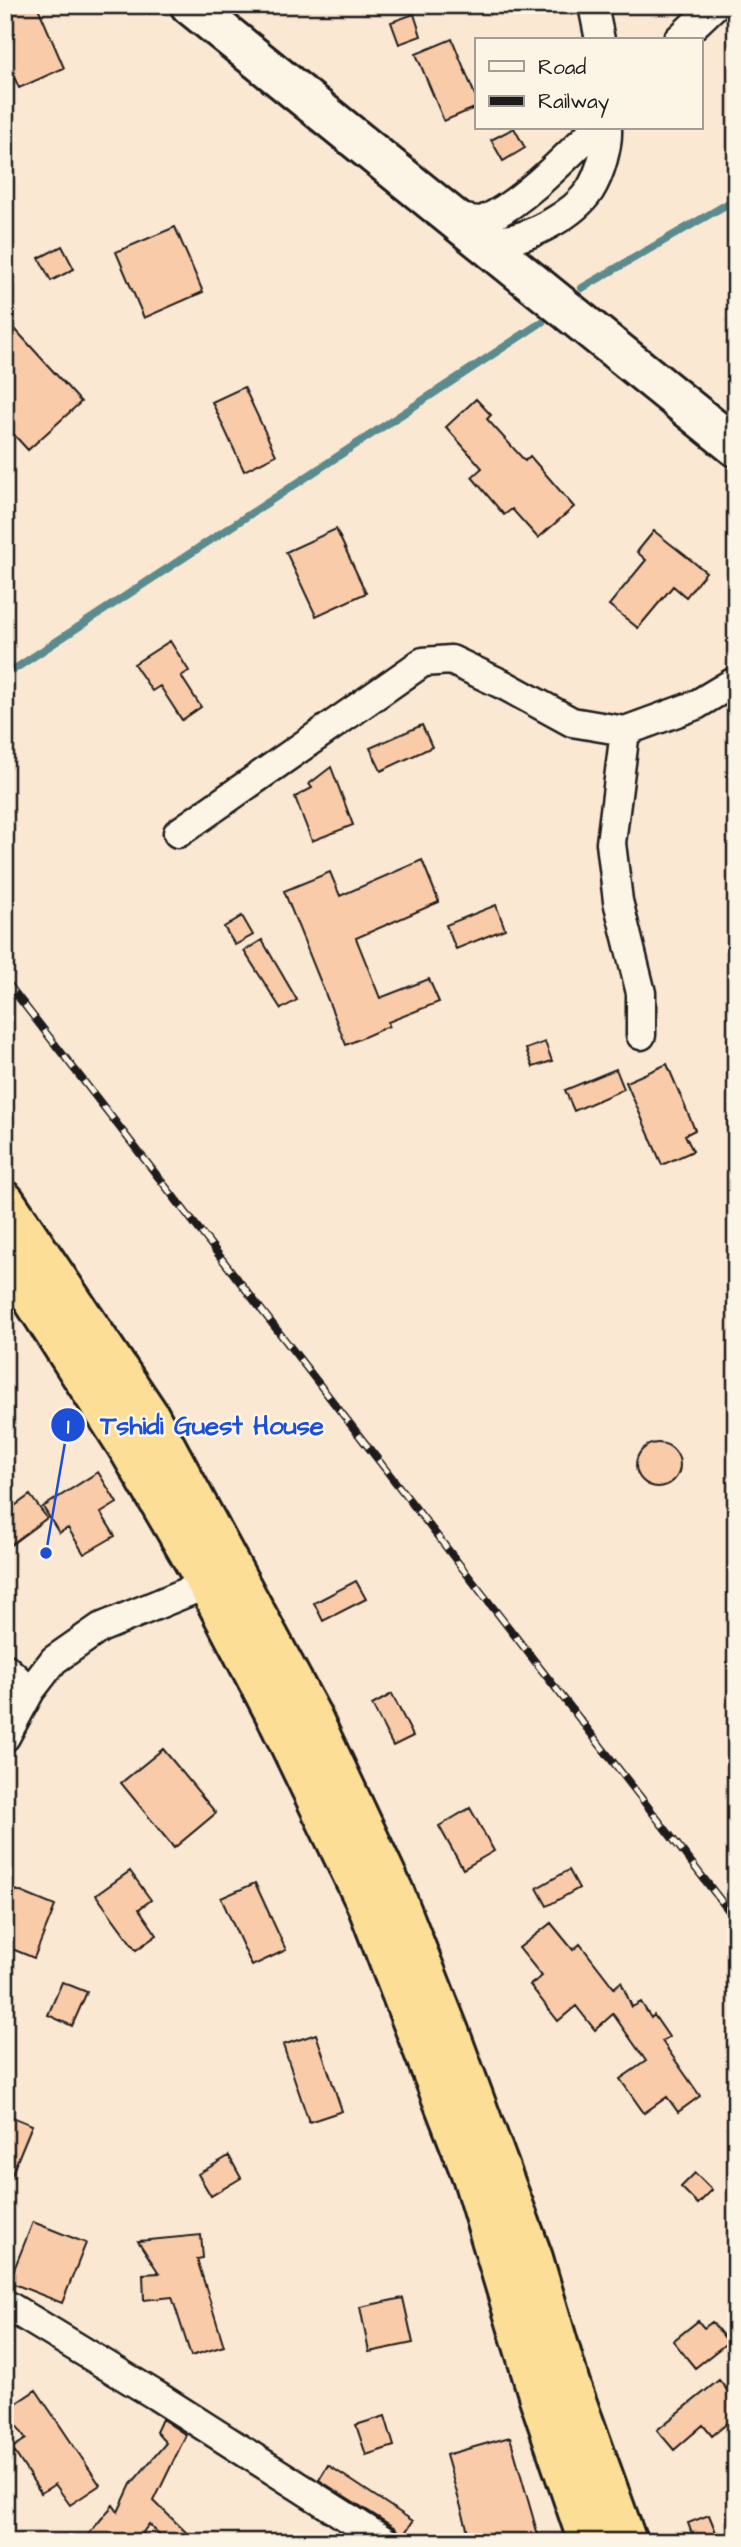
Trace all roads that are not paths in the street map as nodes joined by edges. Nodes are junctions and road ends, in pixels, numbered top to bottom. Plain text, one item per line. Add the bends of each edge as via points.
1 (190, 5) edge
2 (593, 5) edge
3 (715, 5) edge
4 (600, 38) edge
5 (679, 38) edge
6 (594, 130) edge
7 (607, 130) edge
8 (460, 224) junction
9 (736, 447) edge
10 (736, 681) edge
11 (625, 731) junction
12 (178, 833) dead end
13 (640, 1035) dead end
14 (5, 1201) edge
15 (5, 1255) edge
16 (207, 1584) junction
17 (5, 1668) edge
18 (30, 1691) junction
19 (5, 1737) edge
20 (5, 2304) edge
21 (387, 2542) edge
22 (587, 2542) edge
23 (627, 2542) edge

1 - 8 street
2 - 4 street
3 - 5 street
6 - 8 street via 509,204 484,220
7 - 8 street via 589,190 560,218 502,241
8 - 9 street
10 - 11 street via 696,705
11 - 12 street via 572,722 451,660 423,662
11 - 13 street via 611,843 618,901 641,993
14 - 23 highway via 149,1415 312,1717 394,1892 533,2258 570,2384
15 - 16 highway via 128,1448
16 - 18 street via 100,1628 54,1660
16 - 22 highway via 367,1905 472,2176
17 - 18 street
18 - 19 street
20 - 21 street

